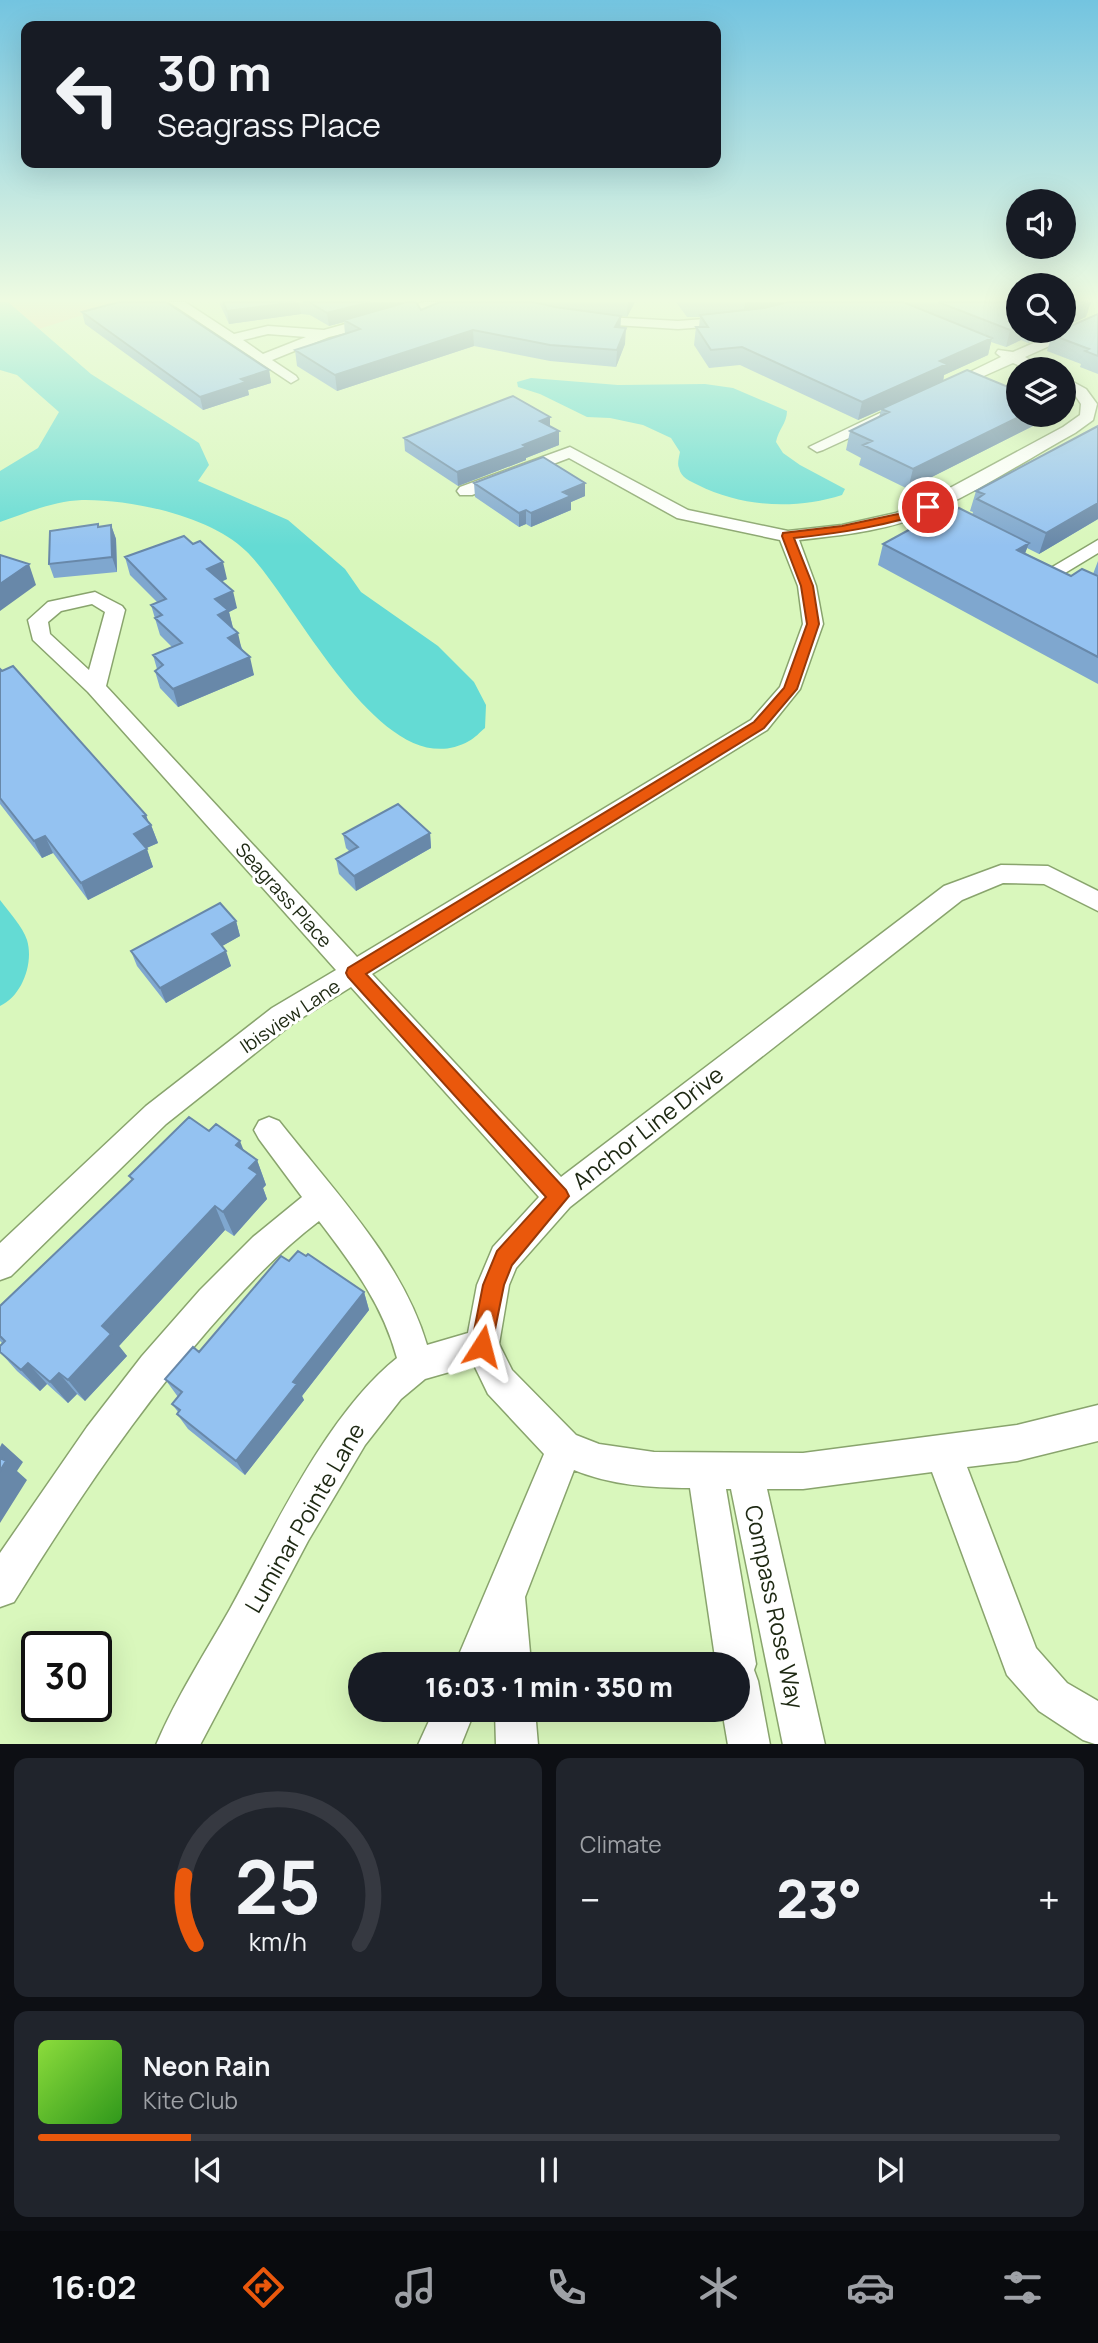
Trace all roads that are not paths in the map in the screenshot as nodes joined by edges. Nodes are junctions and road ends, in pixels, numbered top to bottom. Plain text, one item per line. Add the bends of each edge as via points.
1 (956, 383) edge
2 (1076, 389) edge
3 (927, 397) edge
4 (1092, 399) edge
5 (891, 413) edge
6 (817, 447) dead end
7 (466, 491) dead end
8 (928, 507) junction
9 (951, 519) edge
10 (788, 536) junction
11 (1098, 545) edge
12 (1076, 583) edge
13 (95, 687) junction
14 (1098, 902) edge
15 (355, 973) junction
16 (269, 1130) dead end
17 (559, 1196) junction
18 (322, 1201) junction
19 (0, 1265) edge
20 (482, 1346) junction
21 (416, 1365) junction
22 (1098, 1423) edge
23 (564, 1449) junction
24 (943, 1452) junction
25 (705, 1469) junction
26 (745, 1470) junction
27 (0, 1588) edge
28 (506, 1595) junction
29 (480, 1652) edge
30 (510, 1652) edge
31 (734, 1652) edge
32 (450, 1722) edge
33 (516, 1722) edge
34 (745, 1722) edge
35 (1098, 1725) edge
36 (178, 1744) edge
37 (439, 1744) edge
38 (517, 1744) edge
39 (749, 1744) edge
40 (804, 1744) edge

1 - 3 street
2 - 4 street
4 - 8 street via 1087,417 1069,430
5 - 6 street
7 - 10 street via 570,452 683,513
8 - 9 street
8 - 10 street via 842,530
10 - 15 street, Ibisview Lane via 807,586 813,624 790,689 759,725
11 - 12 street via 1048,569
13 - 13 street, Seagrass Place via 115,610 95,598 55,606 38,620 40,636
13 - 15 street, Seagrass Place
14 - 17 street, Anchor Line Drive via 1048,875 1001,874 953,893
15 - 17 street, Seagrass Place
15 - 19 street, Ibisview Lane via 282,1016 156,1115
16 - 18 street
17 - 20 street, Anchor Line Drive via 505,1258 493,1285
18 - 21 street via 381,1278 405,1327
18 - 27 street via 293,1219 243,1266 148,1376
20 - 21 street, Luminar Pointe Lane
20 - 23 street via 500,1382
21 - 36 street, Luminar Pointe Lane via 389,1387 352,1432
22 - 24 street via 1017,1443
23 - 25 street via 599,1462 654,1470
23 - 28 street
24 - 26 street via 803,1471
24 - 35 street via 1021,1661 1053,1697
25 - 26 street
25 - 31 street, Compass Rose Way
26 - 40 street, Compass Rose Way
28 - 29 street
28 - 30 street
32 - 37 street
33 - 38 street
34 - 39 street

